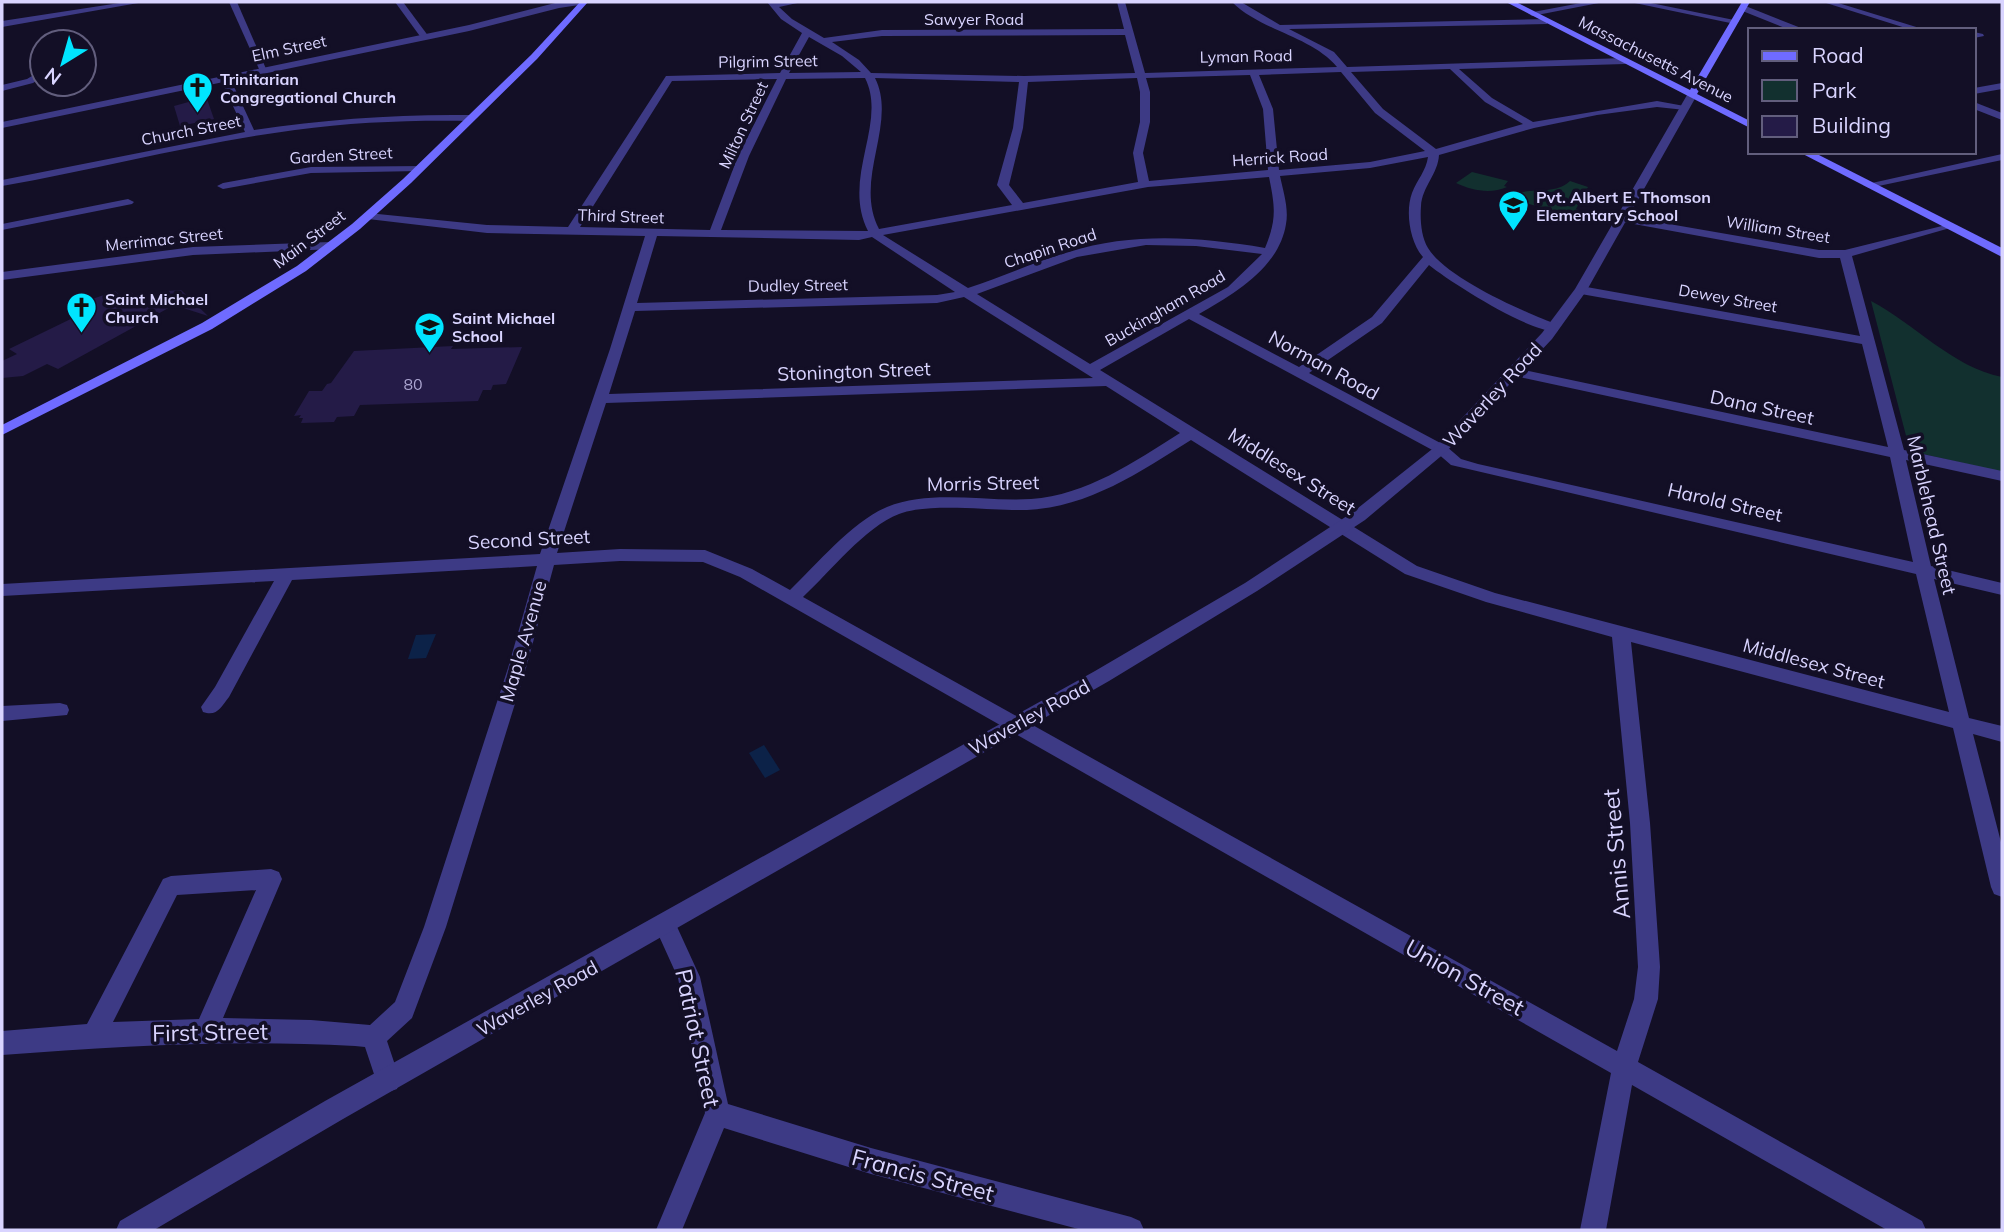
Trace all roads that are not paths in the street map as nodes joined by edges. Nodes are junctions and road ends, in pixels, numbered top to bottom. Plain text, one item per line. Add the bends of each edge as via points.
1 (141, 2) edge
2 (233, 2) edge
3 (399, 2) edge
4 (798, 2) edge
5 (1121, 2) edge
6 (1236, 2) edge
7 (1510, 2) edge
8 (1600, 2) edge
9 (1634, 2) edge
10 (1827, 2) edge
11 (583, 3) edge
12 (772, 3) edge
13 (1744, 5) edge
14 (1532, 13) junction
15 (1546, 20) junction
16 (1735, 21) junction
17 (2, 24) edge
18 (1278, 28) junction
19 (1794, 28) edge
20 (1915, 28) edge
21 (807, 32) junction
22 (1129, 32) junction
23 (425, 37) junction
24 (820, 41) junction
25 (1625, 61) junction
26 (1452, 66) junction
27 (264, 69) junction
28 (1346, 69) junction
29 (1253, 71) junction
30 (1141, 75) junction
31 (783, 76) junction
32 (869, 76) junction
33 (226, 78) junction
34 (1024, 79) junction
35 (28, 82) edge
36 (2002, 86) edge
37 (2, 88) edge
38 (1976, 91) edge
39 (1689, 101) junction
40 (1976, 106) edge
41 (2002, 117) edge
42 (471, 118) junction
43 (1748, 124) edge
44 (2, 125) edge
45 (1532, 125) junction
46 (251, 134) junction
47 (1434, 153) junction
48 (1808, 154) edge
49 (2002, 157) edge
50 (420, 168) junction
51 (1275, 174) junction
52 (2, 183) edge
53 (1144, 185) junction
54 (223, 186) dead end
55 (1869, 186) junction
56 (128, 202) dead end
57 (1019, 206) junction
58 (368, 215) junction
59 (1623, 219) junction
60 (1946, 226) junction
61 (2, 227) edge
62 (572, 230) junction
63 (652, 233) junction
64 (874, 233) junction
65 (715, 234) junction
66 (330, 246) junction
67 (1999, 249) edge
68 (1269, 252) junction
69 (1845, 254) junction
70 (1430, 257) junction
71 (2, 276) edge
72 (1581, 290) junction
73 (967, 295) junction
74 (629, 307) junction
75 (1189, 314) junction
76 (1553, 328) junction
77 (1868, 341) junction
78 (1089, 370) junction
79 (1515, 372) junction
80 (1299, 374) junction
81 (1110, 382) junction
82 (600, 399) junction
83 (2, 431) edge
84 (1191, 433) junction
85 (1441, 449) junction
86 (1898, 455) junction
87 (2002, 476) edge
88 (1343, 527) junction
89 (547, 559) junction
90 (1924, 572) junction
91 (287, 573) junction
92 (2002, 589) edge
93 (2, 590) edge
94 (791, 599) junction
95 (1621, 633) junction
96 (210, 707) dead end
97 (60, 710) dead end
98 (2, 714) edge
99 (1016, 723) junction
100 (1962, 723) junction
101 (2002, 734) edge
102 (2002, 887) edge
103 (665, 925) junction
104 (206, 1031) junction
105 (94, 1035) junction
106 (374, 1037) junction
107 (2, 1043) edge
108 (1625, 1067) junction
109 (388, 1080) junction
110 (717, 1113) junction
111 (129, 1230) edge
112 (669, 1230) edge
113 (1131, 1230) edge
114 (1593, 1230) edge
115 (1913, 1230) edge

1 - 17 street
2 - 27 street
3 - 23 street
4 - 12 street
5 - 22 street
6 - 18 street
7 - 14 main road, Massachusetts Avenue
8 - 14 street
9 - 16 street
10 - 20 street
11 - 23 street, Elm Street
11 - 42 main road, Main Street
12 - 21 street
13 - 16 main road, Waverley Road
13 - 19 street
14 - 15 main road, Massachusetts Avenue
15 - 18 street
15 - 25 main road, Massachusetts Avenue
16 - 39 main road, Waverley Road
18 - 28 street via 1324,50
21 - 24 street
21 - 31 street, Milton Street
22 - 24 street, Sawyer Road via 882,33
22 - 30 street
23 - 27 street, Elm Street
24 - 32 street
25 - 26 street, Lyman Road
25 - 39 main road, Massachusetts Avenue
26 - 28 street, Lyman Road
26 - 45 street via 1471,88
27 - 33 street, Elm Street
28 - 29 street, Lyman Road
28 - 47 street via 1379,111
29 - 30 street, Lyman Road
29 - 51 street, Buckingham Road via 1268,109
30 - 34 street, Lyman Road
30 - 53 street via 1146,107 1138,153
31 - 32 street, Pilgrim Street
31 - 62 street, Pilgrim Street via 669,78
31 - 65 street, Milton Street
32 - 34 street, Lyman Road
32 - 64 street via 877,103 864,192
33 - 44 street, Elm Street
33 - 46 street
34 - 57 street via 1018,128 1003,185
35 - 37 street
36 - 38 street
39 - 43 main road, Massachusetts Avenue
39 - 45 street, Herrick Road
39 - 59 street, Waverley Road
40 - 41 street
42 - 46 street, Church Street via 398,117
42 - 50 main road, Main Street
45 - 47 street, Herrick Road
46 - 52 street, Church Street
47 - 51 street, Herrick Road
47 - 70 street via 1432,171 1414,206 1423,251
48 - 55 main road
49 - 55 street
50 - 54 street, Garden Street via 311,170
50 - 58 main road, Main Street
51 - 53 street, Herrick Road
51 - 68 street, Buckingham Road via 1280,226
53 - 57 street, Herrick Road
55 - 60 main road
56 - 61 street
57 - 64 street, Herrick Road
58 - 62 street, Third Street via 487,229
58 - 66 main road, Main Street
59 - 69 street, William Street via 1819,254
59 - 72 street, Waverley Road
60 - 67 main road
60 - 69 street
62 - 63 street, Third Street
63 - 65 street, Third Street
63 - 74 street, Maple Avenue
64 - 65 street, Third Street
64 - 73 street, Middlesex Street
66 - 71 street, Merrimac Street via 193,251
66 - 83 main road, Main Street via 244,305
68 - 73 street, Chapin Road via 1172,240 1123,243 1072,254
68 - 75 street, Buckingham Road via 1232,290
69 - 77 street, Marblehead Street
70 - 76 street via 1506,309
70 - 80 street via 1377,320
72 - 76 street, Waverley Road
72 - 77 street, Dewey Street
73 - 74 street, Dudley Street
73 - 78 street, Middlesex Street
74 - 82 street, Maple Avenue
75 - 78 street, Buckingham Road
75 - 80 street, Norman Road
76 - 79 street, Waverley Road
77 - 86 street, Marblehead Street
78 - 81 street, Middlesex Street
79 - 85 street, Waverley Road
79 - 86 street, Dana Street
80 - 85 street, Norman Road
81 - 82 street, Stonington Street
81 - 84 street, Middlesex Street
82 - 89 street, Maple Avenue
84 - 88 street, Middlesex Street
84 - 94 street, Morris Street via 1076,498 1041,504 928,505 891,511
85 - 88 street, Waverley Road
85 - 90 street, Harold Street via 1456,462 1475,468
86 - 87 street, Dana Street
86 - 90 street, Marblehead Street
88 - 95 street, Middlesex Street via 1404,567 1450,586
88 - 99 street, Waverley Road via 1102,677
89 - 91 street, Second Street
89 - 94 street, Second Street via 705,556
89 - 106 street, Maple Avenue via 435,927 404,1010
90 - 92 street, Harold Street
90 - 100 street, Marblehead Street
91 - 93 street, Second Street
91 - 96 street
94 - 99 street, Second Street
95 - 100 street, Middlesex Street
95 - 108 street, Annis Street via 1649,967 1646,999
97 - 98 street
99 - 103 street, Waverley Road
99 - 108 street, Union Street
100 - 101 street, Middlesex Street
100 - 102 street, Marblehead Street
103 - 109 street, Waverley Road
103 - 110 street, Patriot Street via 689,978
104 - 105 street, First Street
104 - 105 street via 271,879 171,886
104 - 106 street, First Street via 319,1031
105 - 107 street, First Street
106 - 109 street
108 - 114 street, Annis Street
108 - 115 street, Union Street
109 - 111 street, Waverley Road
110 - 112 street, Patriot Street
110 - 113 street, Francis Street via 942,1181

